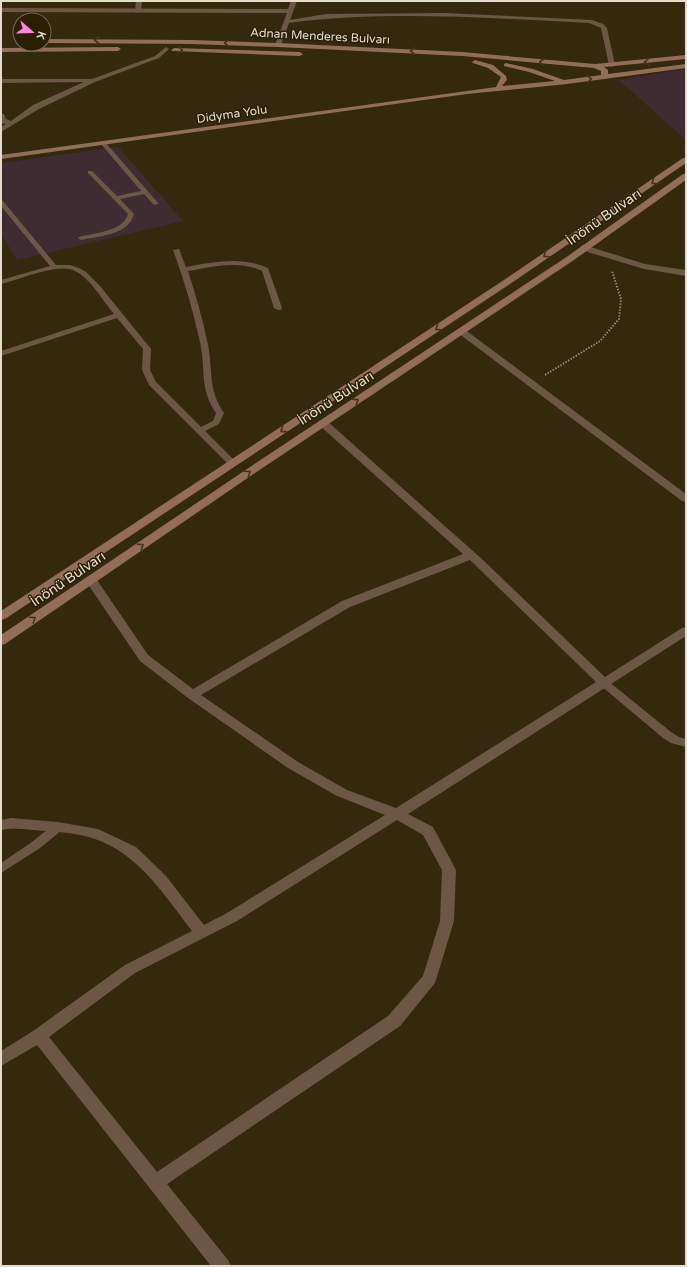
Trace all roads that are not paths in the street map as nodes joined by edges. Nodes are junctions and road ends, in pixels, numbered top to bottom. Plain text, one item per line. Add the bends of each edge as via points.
1 (139, 1) edge
2 (294, 1) edge
3 (1, 10) edge
4 (138, 11) junction
5 (289, 12) junction
6 (287, 22) junction
7 (52, 41) edge
8 (278, 45) junction
9 (1, 50) edge
10 (166, 50) junction
11 (307, 54) dead end
12 (338, 55) dead end
13 (686, 57) edge
14 (476, 62) junction
15 (612, 65) junction
16 (595, 66) junction
17 (686, 66) edge
18 (542, 74) junction
19 (604, 76) junction
20 (1, 81) edge
21 (94, 81) junction
22 (567, 82) junction
23 (499, 86) junction
24 (467, 92) junction
25 (1, 116) edge
26 (12, 123) junction
27 (1, 130) edge
28 (103, 143) junction
29 (1, 157) edge
30 (686, 160) edge
31 (90, 172) dead end
32 (686, 176) edge
33 (145, 192) junction
34 (116, 198) junction
35 (1, 202) edge
36 (156, 204) dead end
37 (81, 238) dead end
38 (584, 248) junction
39 (177, 250) dead end
40 (55, 268) junction
41 (184, 270) junction
42 (686, 273) edge
43 (1, 282) edge
44 (278, 308) dead end
45 (119, 315) junction
46 (461, 332) junction
47 (1, 354) edge
48 (323, 423) junction
49 (200, 430) junction
50 (232, 463) junction
51 (686, 499) edge
52 (471, 555) junction
53 (91, 580) junction
54 (1, 616) edge
55 (686, 631) edge
56 (1, 641) edge
57 (604, 683) junction
58 (192, 695) junction
59 (686, 743) edge
60 (397, 814) junction
61 (1, 826) edge
62 (58, 827) junction
63 (1, 870) edge
64 (201, 932) junction
65 (39, 1036) junction
66 (1, 1059) edge
67 (155, 1183) junction
68 (222, 1266) edge

1 - 4 lane
2 - 5 street
3 - 4 street
4 - 5 street
5 - 6 street
6 - 8 street
6 - 15 lane via 326,16 445,15 590,21 604,28
8 -> 7 main road, Adnan Menderes Bulvarı
16 -> 8 main road, Adnan Menderes Bulvarı via 462,54
9 - 10 main road, Adnan Menderes Bulvarı
10 -> 11 main road, Adnan Menderes Bulvarı
10 - 21 street via 156,57
12 - 14 main road, Adnan Menderes Bulvarı
13 -> 15 main road
14 - 18 main road, Adnan Menderes Bulvarı via 516,66
14 - 23 main road via 488,65 504,77
15 - 16 main road
16 - 18 main road
16 - 19 main road via 605,70
17 - 19 main road
18 - 22 main road, Adnan Menderes Bulvarı
18 - 23 main road
22 -> 19 main road
20 - 21 street
21 - 26 street via 36,107
22 - 24 main road
23 - 24 main road
24 - 28 main road, Didyma Yolu
25 - 26 street via 3,121
26 - 27 street
28 - 29 main road, Didyma Yolu
28 - 33 lane
30 -> 50 main road, İnönü Bulvarı via 510,280
31 - 34 lane
32 - 38 main road, İnönü Bulvarı
33 - 34 lane
33 - 36 lane
34 - 37 lane via 131,214 130,222 119,229
35 - 40 lane
38 - 42 street via 644,266
38 - 46 main road, İnönü Bulvarı
39 - 41 lane
40 - 43 lane
40 - 45 lane via 76,268 98,288
41 - 44 lane via 230,263 260,267 265,270
41 - 49 lane via 203,338 208,364 209,394 220,413 215,423
45 - 47 lane
45 - 49 lane via 147,349 146,370 152,383
48 -> 46 main road, İnönü Bulvarı
46 - 51 street
48 - 52 street
53 -> 48 main road, İnönü Bulvarı
49 - 50 lane
50 - 54 main road, İnönü Bulvarı
52 - 57 street
52 - 58 street via 346,604
56 -> 53 main road, İnönü Bulvarı
53 - 58 street via 144,658
55 - 57 street
57 - 59 lane via 667,736
57 - 60 street
58 - 60 street via 293,765 342,793
60 - 64 street via 232,917
60 - 67 street via 428,830 449,870 447,921 430,979 394,1022
61 - 62 street via 11,823
62 - 63 lane
62 - 64 street via 98,834 131,851 161,880
64 - 65 street via 130,970
65 - 66 street
65 - 67 street
67 - 68 street

